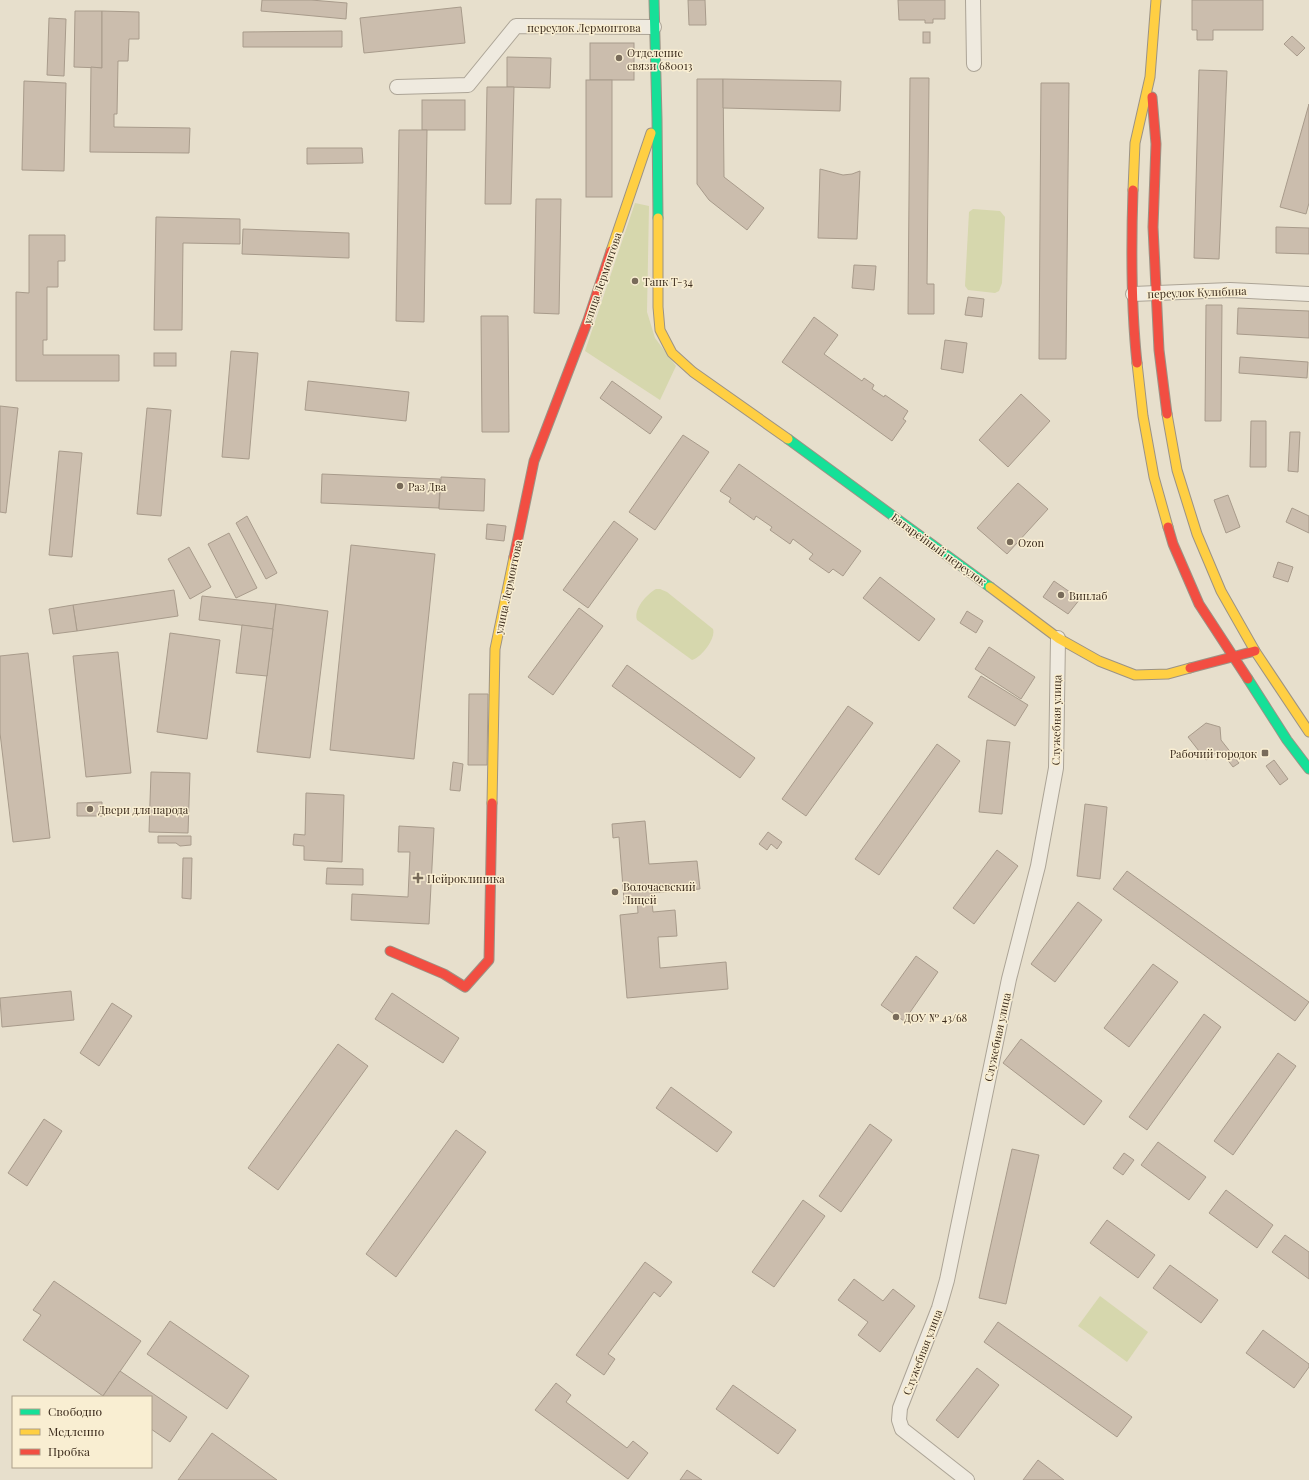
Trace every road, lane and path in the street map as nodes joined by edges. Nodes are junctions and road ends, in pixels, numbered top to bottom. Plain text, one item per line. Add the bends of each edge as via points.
1 (654, 0) edge
2 (973, 0) edge
3 (1156, 0) edge
4 (654, 27) junction
5 (974, 64) dead end
6 (1150, 77) junction
7 (397, 87) dead end
8 (657, 118) junction
9 (1155, 293) junction
10 (1133, 294) junction
11 (1309, 294) edge
12 (660, 330) joint
13 (1058, 638) junction
14 (1255, 651) junction
15 (1232, 657) junction
16 (1309, 732) edge
17 (1309, 769) edge
18 (390, 950) dead end
19 (967, 1480) edge

1 - 4 street, улица Лермонтова
2 - 5 street
3 - 6 street
4 - 7 street, переулок Лермонтова via 516,26 468,85
4 - 8 street, улица Лермонтова
6 - 9 street via 1156,144 1153,227
6 - 10 street via 1135,143
8 - 12 street, улица Лермонтова
8 - 18 street, улица Лермонтова via 588,320 534,461 495,649 489,960 465,987 444,974
9 - 10 street, переулок Кулибина
9 - 11 street, переулок Кулибина via 1230,290
9 - 14 street via 1166,410 1177,470 1197,534 1221,591
10 - 15 street via 1143,416 1154,477 1173,544 1199,604
12 - 13 street, Батарейный переулок via 672,353 693,372 817,459
13 - 15 street, Батарейный переулок via 1099,661 1136,675 1168,674
13 - 19 street, Служебная улица via 1056,768 1038,866 1008,986 947,1280 939,1308 900,1408 899,1420 902,1429
14 - 15 street, Батарейный переулок
14 - 16 street
15 - 17 street

